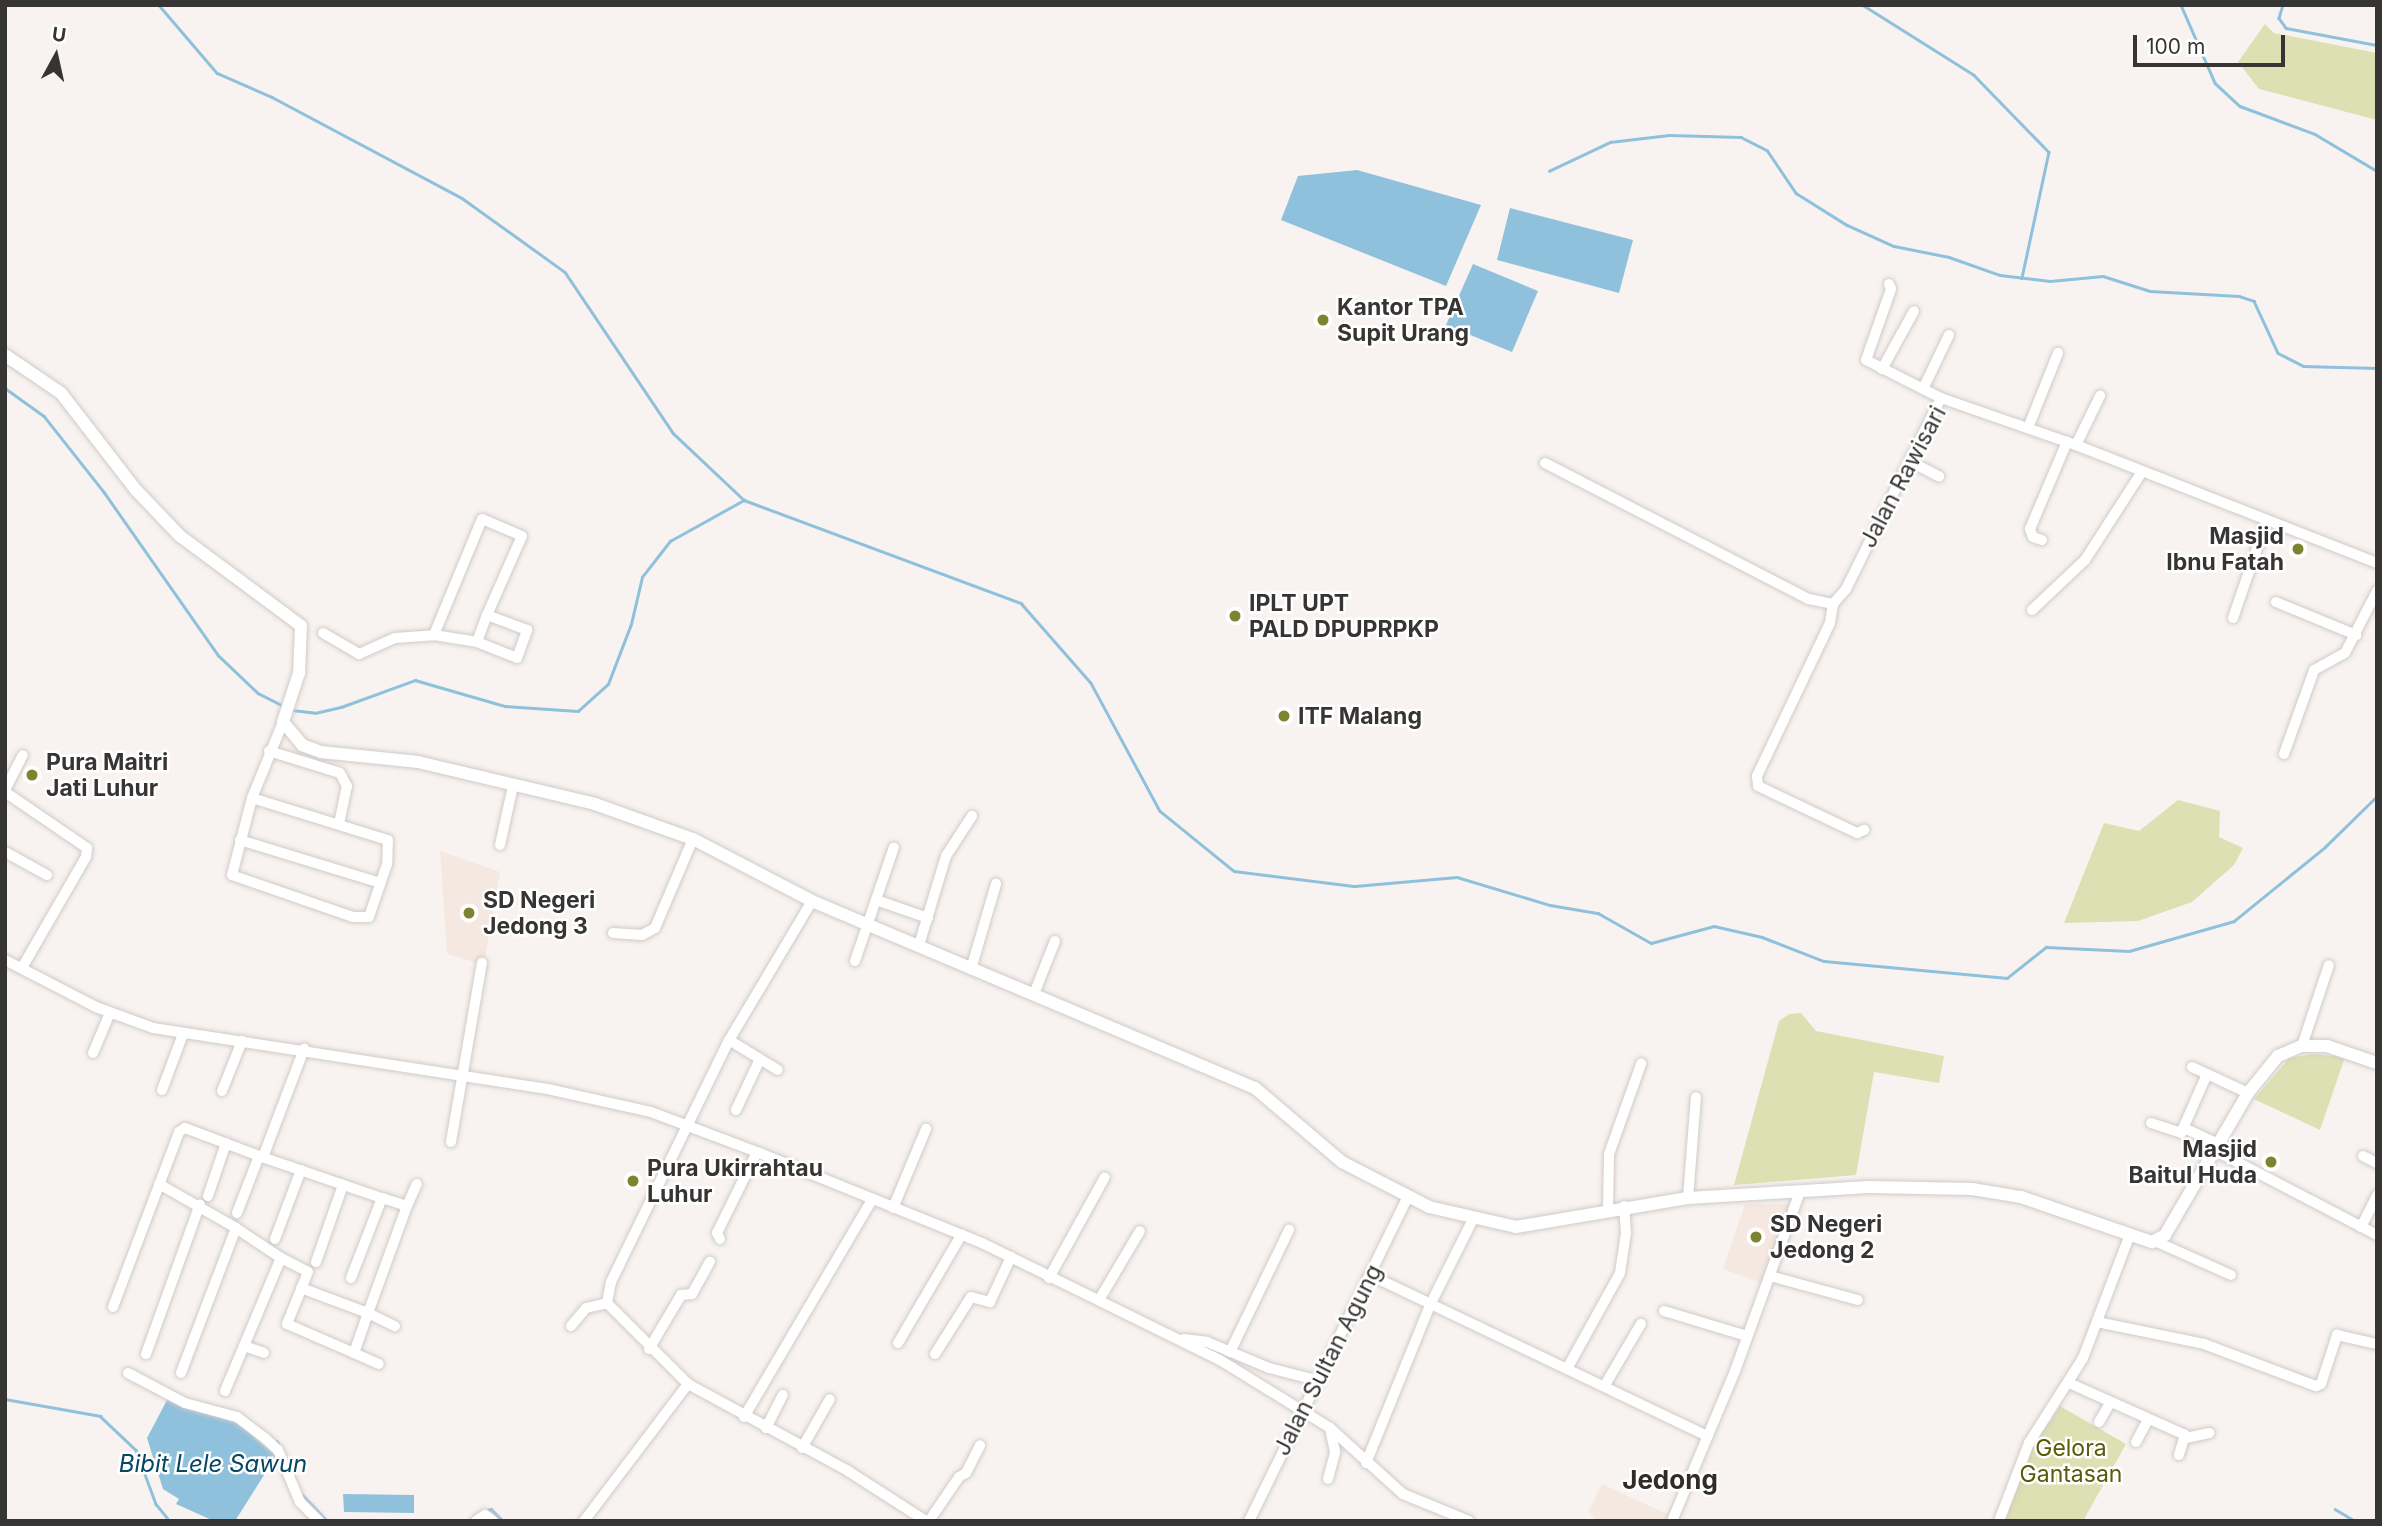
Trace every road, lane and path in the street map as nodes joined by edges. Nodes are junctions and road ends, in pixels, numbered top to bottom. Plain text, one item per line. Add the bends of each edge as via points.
1 (1889, 284) dead end
2 (1914, 312) dead end
3 (1949, 335) dead end
4 (2058, 353) dead end
5 (5, 355) edge
6 (1882, 369) junction
7 (1923, 389) junction
8 (2100, 397) dead end
9 (1941, 398) junction
10 (2028, 428) junction
11 (2071, 444) junction
12 (1909, 461) junction
13 (1545, 463) dead end
14 (2142, 472) junction
15 (1939, 476) dead end
16 (2266, 522) junction
17 (2042, 540) dead end
18 (2377, 563) edge
19 (2377, 592) edge
20 (2276, 602) dead end
21 (1833, 604) junction
22 (2032, 610) dead end
23 (487, 614) junction
24 (2233, 618) dead end
25 (323, 633) dead end
26 (434, 635) junction
27 (2356, 635) junction
28 (477, 642) junction
29 (283, 718) junction
30 (269, 751) junction
31 (2284, 754) dead end
32 (23, 755) dead end
33 (513, 786) junction
34 (5, 791) edge
35 (253, 798) junction
36 (972, 816) dead end
37 (340, 824) junction
38 (1864, 830) dead end
39 (693, 839) junction
40 (240, 840) junction
41 (500, 845) dead end
42 (894, 846) dead end
43 (5, 852) edge
44 (47, 875) dead end
45 (380, 883) junction
46 (996, 884) dead end
47 (876, 900) junction
48 (812, 901) junction
49 (929, 918) junction
50 (869, 922) junction
51 (613, 933) dead end
52 (1055, 941) dead end
53 (919, 945) junction
54 (5, 960) edge
55 (855, 961) dead end
56 (482, 963) dead end
57 (2329, 965) dead end
58 (22, 968) junction
59 (971, 969) junction
60 (1034, 994) junction
61 (110, 1013) junction
62 (183, 1034) junction
63 (729, 1040) junction
64 (242, 1041) junction
65 (2302, 1046) junction
66 (304, 1049) junction
67 (93, 1053) dead end
68 (760, 1059) junction
69 (2377, 1063) edge
70 (1641, 1064) dead end
71 (2192, 1066) dead end
72 (778, 1070) dead end
73 (461, 1072) junction
74 (2207, 1074) junction
75 (162, 1090) dead end
76 (222, 1091) dead end
77 (2248, 1093) junction
78 (1696, 1097) dead end
79 (736, 1110) dead end
80 (2151, 1123) dead end
81 (686, 1127) junction
82 (2184, 1128) junction
83 (926, 1129) dead end
84 (451, 1142) dead end
85 (226, 1143) junction
86 (2216, 1147) junction
87 (757, 1152) junction
88 (261, 1156) junction
89 (2363, 1156) dead end
90 (2377, 1163) edge
91 (301, 1170) junction
92 (1105, 1177) dead end
93 (159, 1184) junction
94 (417, 1184) dead end
95 (343, 1185) junction
96 (1800, 1191) junction
97 (2377, 1195) edge
98 (382, 1198) junction
99 (1406, 1198) junction
100 (1688, 1198) junction
101 (204, 1200) junction
102 (871, 1201) junction
103 (407, 1206) junction
104 (1624, 1206) junction
105 (893, 1208) junction
106 (1608, 1208) junction
107 (237, 1213) dead end
108 (1473, 1219) junction
109 (2361, 1227) junction
110 (236, 1228) junction
111 (1140, 1230) dead end
112 (1289, 1230) dead end
113 (962, 1234) junction
114 (2377, 1235) edge
115 (2129, 1237) junction
116 (275, 1239) dead end
117 (720, 1239) dead end
118 (2157, 1242) junction
119 (1011, 1257) junction
120 (281, 1258) junction
121 (316, 1262) dead end
122 (710, 1262) dead end
123 (2231, 1275) dead end
124 (1372, 1276) junction
125 (1770, 1276) junction
126 (351, 1278) dead end
127 (1049, 1278) junction
128 (301, 1287) junction
129 (1099, 1300) junction
130 (1858, 1300) dead end
131 (607, 1303) junction
132 (1430, 1305) junction
133 (113, 1307) dead end
134 (1664, 1311) dead end
135 (368, 1314) junction
136 (2097, 1322) junction
137 (1641, 1325) dead end
138 (395, 1326) dead end
139 (571, 1326) dead end
140 (1747, 1336) junction
141 (1180, 1339) junction
142 (898, 1343) dead end
143 (2377, 1344) edge
144 (244, 1346) junction
145 (649, 1349) junction
146 (1230, 1352) junction
147 (264, 1353) dead end
148 (354, 1353) junction
149 (146, 1354) dead end
150 (935, 1354) dead end
151 (379, 1364) dead end
152 (1568, 1367) junction
153 (128, 1373) dead end
154 (181, 1373) dead end
155 (1316, 1380) junction
156 (688, 1384) junction
157 (2069, 1384) junction
158 (1605, 1385) junction
159 (225, 1391) dead end
160 (783, 1395) dead end
161 (830, 1399) dead end
162 (2110, 1403) junction
163 (1302, 1408) junction
164 (744, 1417) junction
165 (2147, 1421) junction
166 (2099, 1422) dead end
167 (766, 1428) junction
168 (1331, 1428) junction
169 (2210, 1433) dead end
170 (1708, 1436) junction
171 (2186, 1438) junction
172 (2136, 1442) dead end
173 (980, 1445) dead end
174 (802, 1448) junction
175 (2179, 1455) dead end
176 (1366, 1463) junction
177 (1328, 1479) dead end
178 (319, 1521) edge
179 (476, 1521) edge
180 (493, 1521) edge
181 (584, 1521) edge
182 (928, 1521) edge
183 (1249, 1521) edge
184 (1469, 1521) edge
185 (1672, 1521) edge
186 (1999, 1521) edge

1 - 6 street via 1889,297 1866,355 1866,360
2 - 6 street
3 - 7 street
4 - 10 street
5 - 29 street via 61,393 136,490 180,536 301,626 299,673
6 - 7 street
7 - 9 street
8 - 11 street
9 - 10 street, Jalan Rawisari
9 - 12 street, Jalan Rawisari
10 - 11 street, Jalan Rawisari
11 - 14 street, Jalan Rawisari
11 - 17 street via 2030,529 2033,537
12 - 15 street
12 - 21 street, Jalan Rawisari via 1846,589
13 - 21 street via 1809,599
14 - 16 street, Jalan Rawisari
14 - 22 street via 2085,560 2067,572
16 - 18 street, Jalan Rawisari
16 - 24 street
19 - 27 street
20 - 27 street
21 - 38 street, Jalan Rawisari via 1829,624 1758,776 1758,786 1857,833
23 - 26 street via 522,536 482,519
23 - 28 street
23 - 28 street via 527,630 517,658
25 - 26 street via 359,654 395,638
26 - 28 street
27 - 31 street via 2341,658 2314,670
29 - 30 street
29 - 33 street via 292,736 321,752 418,762
30 - 35 street
30 - 37 street via 340,773 346,786
32 - 34 street
33 - 39 street via 594,804
33 - 41 street
34 - 58 street via 87,848
35 - 37 street
35 - 40 street
36 - 49 street via 946,856
37 - 45 street via 391,842
39 - 48 street
39 - 51 street via 655,928 642,934
40 - 45 street
40 - 45 street via 234,879 353,917 369,917
42 - 47 street
43 - 44 street
46 - 59 street
47 - 49 street
47 - 50 street
48 - 50 street
48 - 63 street
49 - 53 street
50 - 53 street
50 - 55 street
52 - 60 street
53 - 59 street
54 - 58 street
56 - 73 street
57 - 65 street
58 - 61 street
59 - 60 street
60 - 99 street via 1255,1088 1342,1162
61 - 62 street
61 - 67 street
62 - 64 street
62 - 75 street
63 - 68 street
63 - 81 street
64 - 66 street
64 - 76 street
65 - 69 street via 2341,1049
65 - 77 street via 2278,1056
66 - 73 street
66 - 88 street
68 - 72 street
68 - 79 street
70 - 106 street via 1609,1154
71 - 74 street
73 - 81 street via 651,1112
73 - 84 street
74 - 77 street
74 - 82 street
77 - 86 street
78 - 100 street
80 - 82 street via 2181,1133
81 - 87 street
81 - 131 street via 611,1282
82 - 86 street
83 - 105 street
85 - 88 street
85 - 93 street via 182,1129
85 - 101 street
86 - 109 street
86 - 118 street
87 - 102 street
87 - 117 street via 717,1233
88 - 91 street
88 - 107 street
89 - 90 street
91 - 95 street
91 - 116 street
92 - 127 street
93 - 101 street
93 - 133 street
94 - 103 street
95 - 98 street
95 - 121 street
96 - 100 street
96 - 115 street via 1941,1188 2001,1192
96 - 125 street
97 - 109 street
98 - 103 street
98 - 126 street
99 - 108 street
99 - 124 street, Jalan Sultan Agung
100 - 104 street
101 - 110 street
101 - 149 street
102 - 105 street
102 - 164 street
103 - 135 street
104 - 106 street
104 - 152 street via 1626,1233 1620,1273
105 - 113 street
106 - 108 street via 1533,1226
108 - 132 street
109 - 114 street
110 - 120 street
110 - 154 street
111 - 129 street
112 - 146 street
113 - 119 street
113 - 142 street
115 - 118 street
115 - 136 street
118 - 123 street
119 - 127 street
119 - 150 street via 990,1302 971,1297
120 - 128 street via 308,1272
120 - 144 street
122 - 145 street via 692,1294 681,1296
124 - 132 street
124 - 155 street, Jalan Sultan Agung
125 - 130 street
125 - 140 street
127 - 129 street
128 - 135 street
128 - 148 street via 287,1324
129 - 141 street
131 - 139 street via 586,1308
131 - 145 street
132 - 152 street
132 - 176 street
134 - 140 street
135 - 138 street
135 - 148 street
136 - 143 street via 2204,1344 2316,1386 2321,1384 2337,1335
136 - 157 street
137 - 158 street
140 - 170 street
141 - 146 street via 1207,1342
141 - 163 street
144 - 147 street
144 - 159 street
145 - 156 street
146 - 155 street
148 - 151 street
152 - 158 street
153 - 178 street via 186,1403 237,1417 266,1439 278,1450 300,1502
155 - 163 street, Jalan Sultan Agung
156 - 164 street
156 - 181 street
157 - 162 street
157 - 186 street via 2029,1443
158 - 170 street
160 - 167 street
161 - 174 street
162 - 165 street
162 - 166 street
163 - 168 street
163 - 183 street, Jalan Sultan Agung
164 - 167 street
165 - 171 street
165 - 172 street
167 - 174 street
168 - 176 street
168 - 177 street via 1335,1452
169 - 171 street
170 - 185 street
171 - 175 street
173 - 182 street via 966,1474 959,1477
174 - 182 street
176 - 184 street via 1403,1494
179 - 180 street via 485,1515

